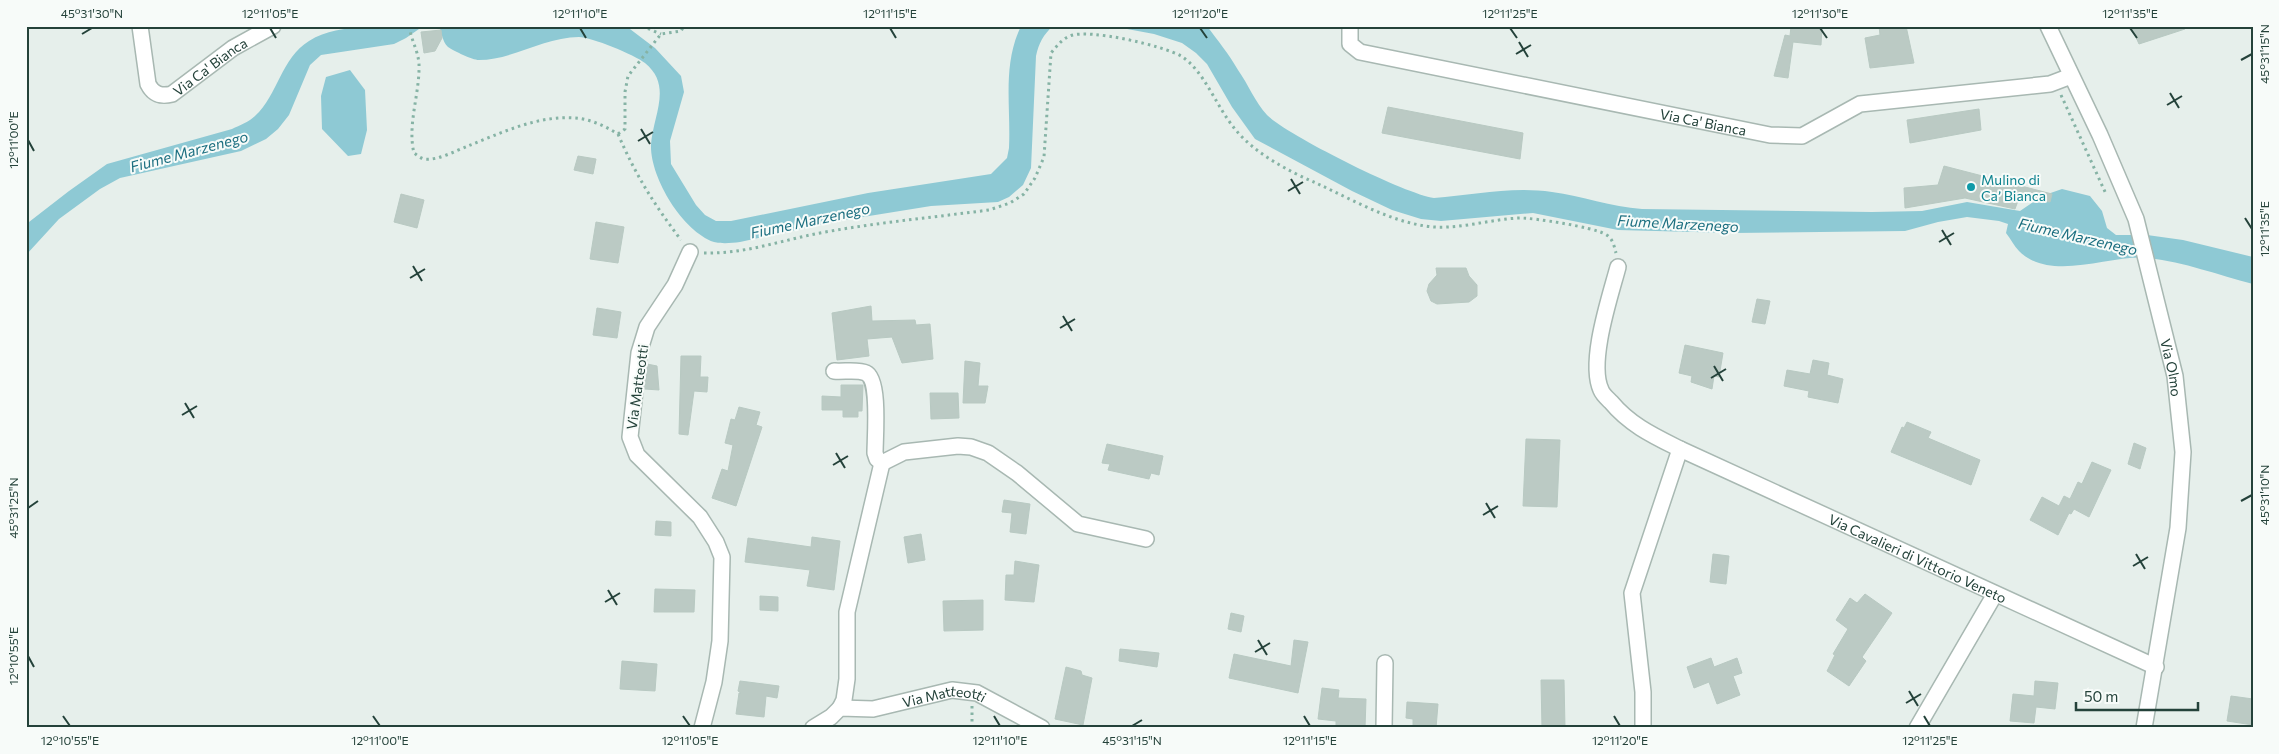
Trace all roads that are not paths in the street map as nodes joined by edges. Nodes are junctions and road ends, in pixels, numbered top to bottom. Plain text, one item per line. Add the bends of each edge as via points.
1 (140, 26) edge
2 (273, 26) edge
3 (1350, 26) edge
4 (2048, 26) edge
5 (2071, 76) junction
6 (690, 252) road end
7 (1618, 267) road end
8 (834, 372) dead end
9 (1680, 450) junction
10 (882, 463) junction
11 (1146, 539) dead end
12 (1995, 594) junction
13 (1385, 663) dead end
14 (2156, 667) junction
15 (840, 708) junction
16 (702, 728) edge
17 (813, 728) edge
18 (1042, 728) edge
19 (1384, 728) edge
20 (1643, 728) edge
21 (1917, 728) edge
22 (2144, 728) edge

1 - 2 street, Via Ca' Bianca via 148,84 162,96 172,94 216,60
3 - 5 street, Via Ca' Bianca via 1350,44 1360,52 1770,135 1802,136 1860,104 2050,84
4 - 5 street, Via Olmo
5 - 14 street, Via Olmo via 2136,219 2175,376 2183,452 2178,528
6 - 16 street, Via Matteotti via 676,285 647,327 639,353 630,437 636,455 700,517 722,557 720,641
7 - 9 street, Via Cavalieri di Vittorio Veneto via 1596,370 1602,391 1637,427
8 - 10 street via 864,372 871,377 875,389 875,453
9 - 12 street, Via Cavalieri di Vittorio Veneto
9 - 20 street via 1632,593 1643,692
10 - 11 street via 904,452 971,447 988,453 1017,473 1078,524
10 - 15 street via 847,612 847,679
12 - 14 street, Via Cavalieri di Vittorio Veneto
12 - 21 street
13 - 19 street
14 - 22 street, Via Olmo
15 - 17 street
15 - 18 street, Via Matteotti via 873,710 944,691 971,692

